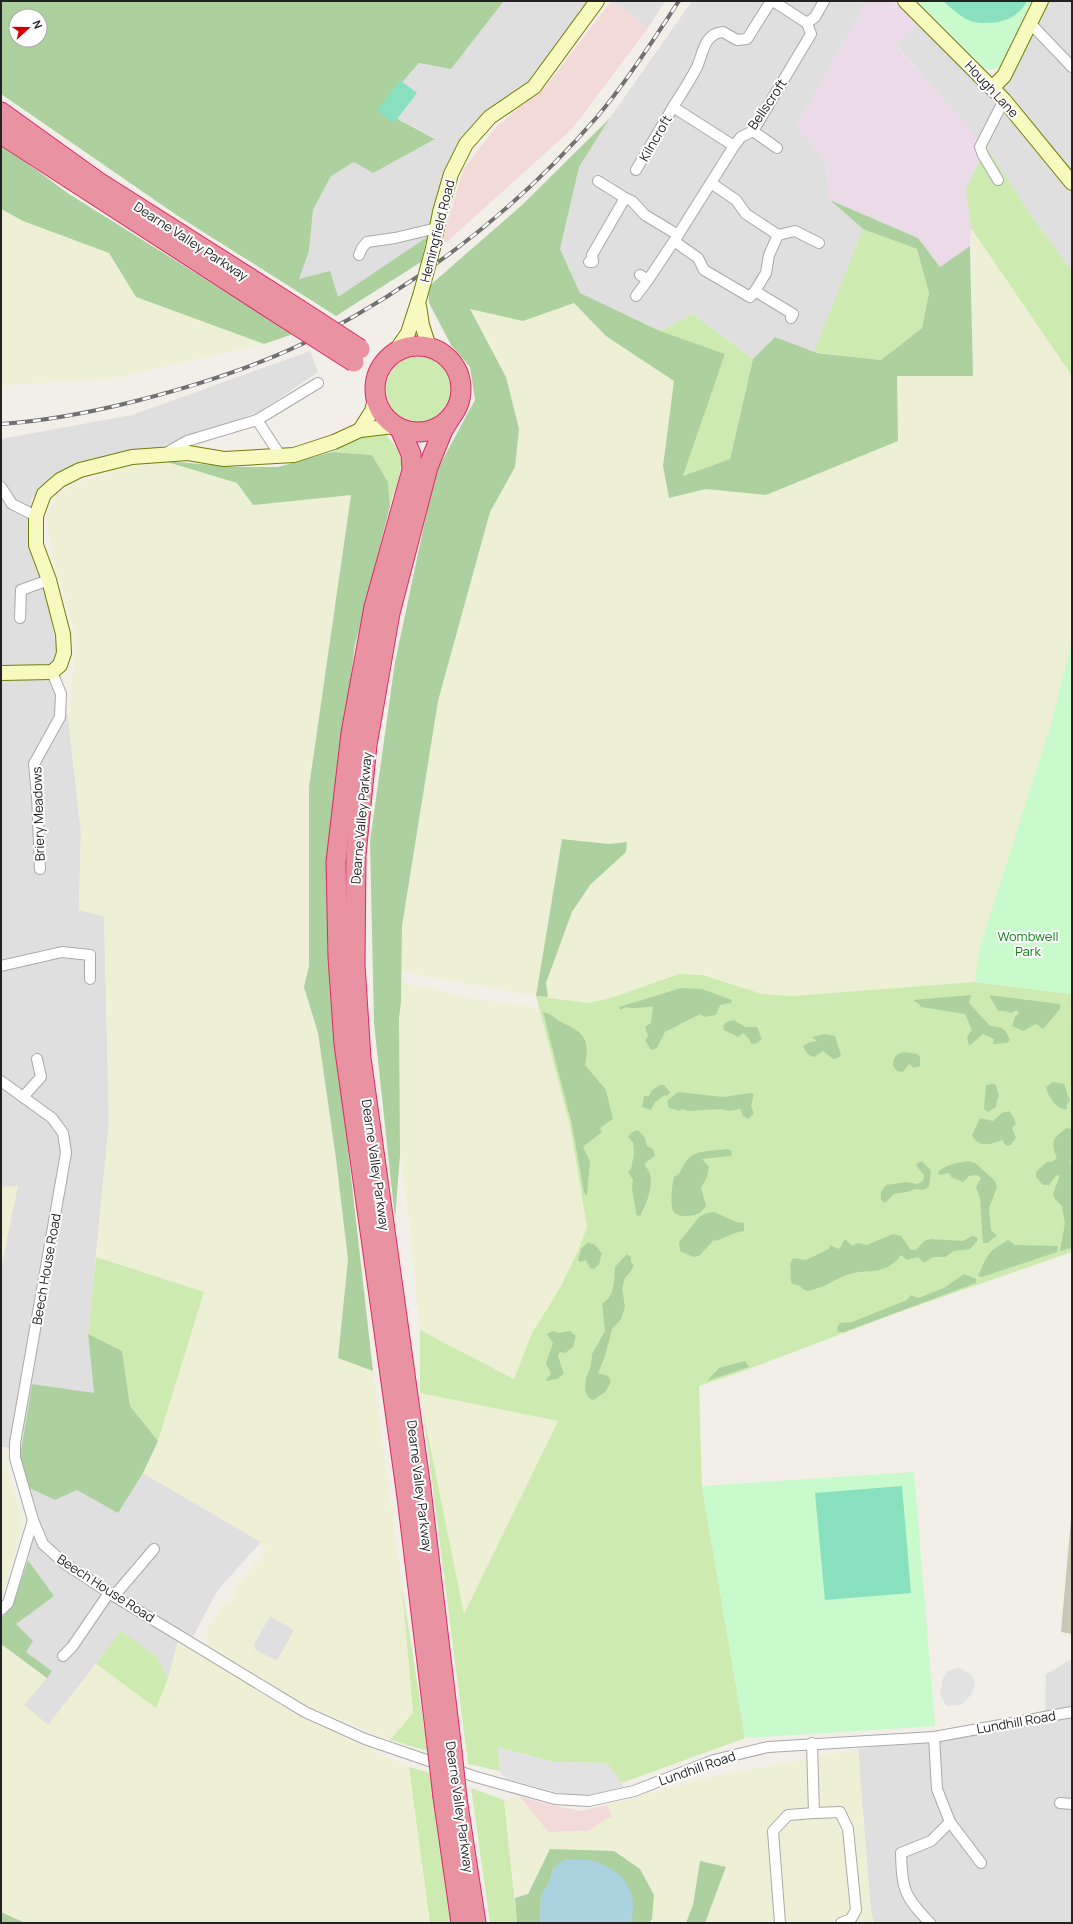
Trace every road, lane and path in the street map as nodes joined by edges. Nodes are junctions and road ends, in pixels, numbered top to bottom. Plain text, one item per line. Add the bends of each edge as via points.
1 (597, 1) edge
2 (772, 1) edge
3 (824, 1) edge
4 (906, 1) edge
5 (1041, 1) edge
6 (807, 23) junction
7 (1030, 23) junction
8 (1072, 66) edge
9 (993, 87) junction
10 (1004, 100) junction
11 (673, 107) junction
12 (1, 112) edge
13 (753, 131) junction
14 (1, 134) edge
15 (734, 146) junction
16 (777, 148) dead end
17 (636, 170) dead end
18 (998, 180) dead end
19 (598, 181) dead end
20 (711, 183) junction
21 (1072, 183) edge
22 (625, 198) junction
23 (437, 228) junction
24 (778, 235) junction
25 (676, 238) junction
26 (819, 243) dead end
27 (359, 254) dead end
28 (589, 262) dead end
29 (755, 291) junction
30 (636, 296) dead end
31 (419, 298) junction
32 (291, 313) junction
33 (791, 318) dead end
34 (429, 347) junction
35 (392, 354) junction
36 (357, 355) junction
37 (318, 383) dead end
38 (375, 397) junction
39 (453, 414) junction
40 (256, 420) junction
41 (397, 428) junction
42 (360, 430) junction
43 (164, 454) junction
44 (280, 455) junction
45 (1, 488) edge
46 (36, 516) junction
47 (49, 580) junction
48 (20, 618) dead end
49 (52, 672) junction
50 (1, 673) edge
51 (40, 869) dead end
52 (1, 966) edge
53 (90, 980) dead end
54 (36, 1060) dead end
55 (1, 1081) edge
56 (22, 1097) junction
57 (33, 1520) junction
58 (154, 1549) dead end
59 (111, 1594) junction
60 (1, 1610) edge
61 (63, 1656) dead end
62 (1072, 1712) edge
63 (934, 1737) junction
64 (812, 1743) junction
65 (444, 1748) junction
66 (424, 1759) joint
67 (450, 1798) junction
68 (1060, 1804) dead end
69 (1072, 1804) edge
70 (814, 1813) junction
71 (950, 1822) junction
72 (981, 1863) dead end
73 (461, 1923) edge
74 (476, 1923) edge
75 (780, 1923) edge
76 (841, 1923) edge
77 (930, 1923) edge

1 - 23 street, Hemingfield Road via 534,87 490,117 466,144 451,174
2 - 6 street
2 - 11 street via 747,39 737,40 723,32 713,35 701,52 697,66
3 - 6 street via 815,17
4 - 9 street, Hough Lane
5 - 7 street
6 - 13 street, Bellscroft via 811,34
7 - 8 street
7 - 9 street via 1004,76
9 - 10 street, Hough Lane
10 - 18 street via 980,147
10 - 21 street, Hough Lane
11 - 15 street, Kilncroft
11 - 17 street, Kilncroft
12 - 32 highway, Dearne Valley Parkway via 97,181
13 - 15 street, Bellscroft via 741,137
13 - 16 street
14 - 32 highway, Dearne Valley Parkway
15 - 20 street, Bellscroft
19 - 22 street
20 - 24 street via 736,200 746,214
20 - 25 street, Bellscroft
22 - 25 street
22 - 28 street via 592,255 593,262
23 - 27 street via 367,242
23 - 31 street, Hemingfield Road, bridge
24 - 26 street via 795,231
24 - 29 street via 769,255 766,273
25 - 29 street via 698,258 704,270 750,297
25 - 30 street, Bellscroft via 644,277
29 - 33 street via 793,314
31 - 34 street, Hemingfield Road via 422,325
31 - 35 street, Hemingfield Road via 405,339
32 - 36 highway, Dearne Valley Parkway, bridge
34 - 35 highway via 411,346
34 - 39 highway via 446,356 458,374 461,395
35 - 36 highway, Dearne Valley Parkway
35 - 38 highway via 377,374
36 - 38 highway, Dearne Valley Parkway
37 - 40 street
38 - 41 highway via 382,415
38 - 42 street via 372,411
39 - 41 highway via 439,428 430,431 410,432
39 - 65 highway, Dearne Valley Parkway via 443,430 428,467 390,613 367,745 356,855 355,957 361,1058 420,1481
40 - 43 street via 187,441
40 - 44 street
41 - 42 street
41 - 65 highway, Dearne Valley Parkway via 411,454 412,470 374,607 351,734 336,862 338,957 344,1044
42 - 44 street via 294,455
43 - 44 street via 188,453 224,459
43 - 46 street via 132,457 80,470 60,480 44,494
45 - 46 street via 12,504
46 - 47 street via 36,545
47 - 48 street via 21,590
47 - 49 street via 63,634 64,653 60,664
49 - 50 street
49 - 51 street, Briery Meadows via 61,694 60,717 34,764
52 - 53 street via 62,952 90,955
54 - 56 street via 41,1077
55 - 56 street, Beech House Road
56 - 57 street, Beech House Road via 52,1118 63,1133 66,1153 15,1443 15,1458
57 - 59 street, Beech House Road via 43,1544 64,1563
57 - 60 street via 8,1603
58 - 59 street
59 - 61 street
59 - 66 street, Beech House Road via 305,1712 366,1739
62 - 63 street, Lundhill Road
63 - 64 street, Lundhill Road
63 - 71 street via 937,1789
64 - 66 street, Lundhill Road via 768,1747 714,1760 634,1791 589,1801 555,1799 476,1777
64 - 70 street
65 - 67 highway, Dearne Valley Parkway, bridge
67 - 73 highway, Dearne Valley Parkway
67 - 74 highway, Dearne Valley Parkway
68 - 69 street
70 - 75 street via 788,1815 773,1831
70 - 76 street via 840,1812 848,1828 856,1910 851,1919
71 - 72 street
71 - 77 street via 931,1841 901,1853 901,1880 910,1903

